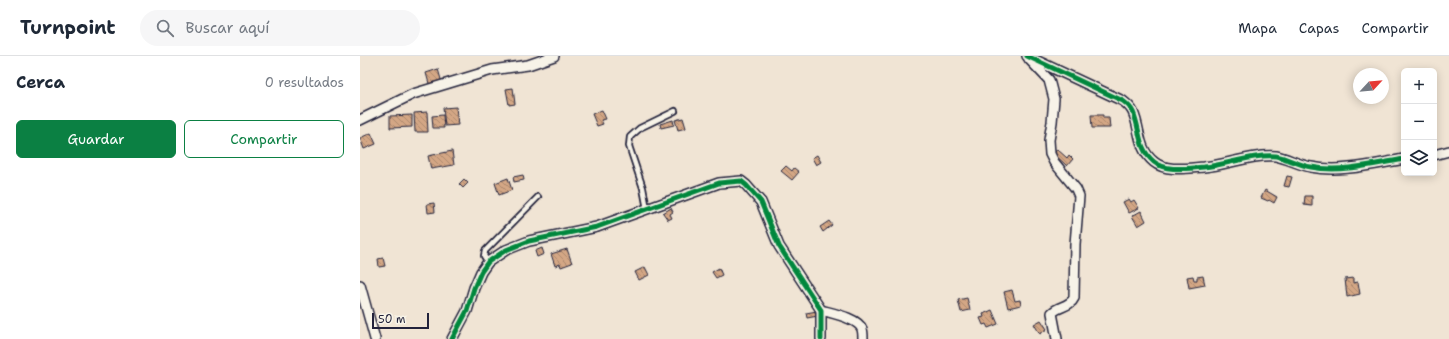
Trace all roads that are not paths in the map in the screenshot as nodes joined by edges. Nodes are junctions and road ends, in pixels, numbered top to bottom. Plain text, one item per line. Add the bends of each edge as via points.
1 (554, 56) edge
2 (1027, 56) edge
3 (675, 111) dead end
4 (360, 120) edge
5 (1449, 151) edge
6 (1437, 154) edge
7 (1401, 160) edge
8 (538, 197) dead end
9 (648, 209) junction
10 (488, 262) junction
11 (360, 285) edge
12 (821, 310) junction
13 (375, 339) edge
14 (452, 339) edge
15 (821, 339) edge
16 (863, 339) edge
17 (1057, 339) edge

1 - 4 street via 528,65 492,70 413,94
2 - 7 street via 1123,101 1132,111 1145,152 1154,162 1165,168 1211,166 1276,156 1311,167 1338,169
2 - 17 street via 1049,80 1052,88 1054,98 1050,154 1079,196 1074,298 1071,303 1052,313
3 - 9 lane via 640,128 630,137 629,146
5 - 6 street
8 - 10 lane via 485,252 484,256
9 - 10 street via 597,227 529,241 506,250
9 - 12 street via 719,184 741,181 761,202 778,246
10 - 14 street
11 - 13 street
12 - 15 street
12 - 16 street via 859,324

